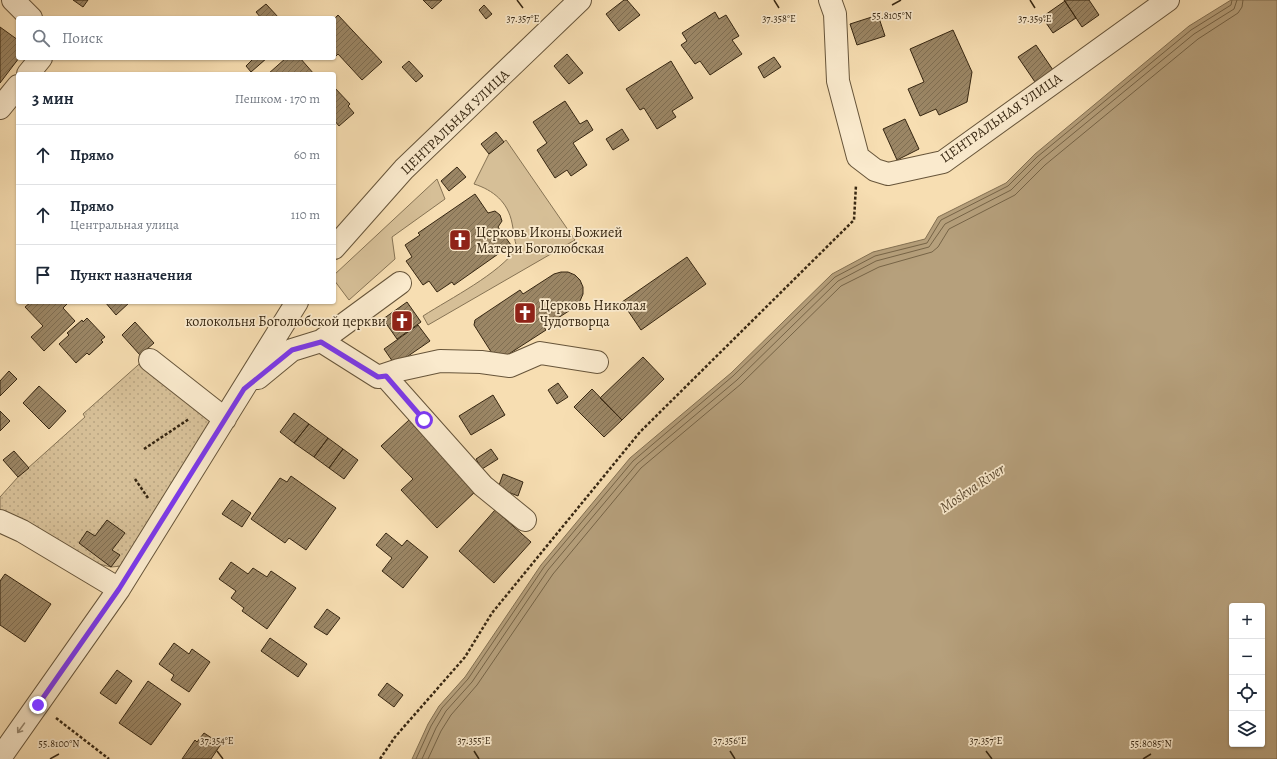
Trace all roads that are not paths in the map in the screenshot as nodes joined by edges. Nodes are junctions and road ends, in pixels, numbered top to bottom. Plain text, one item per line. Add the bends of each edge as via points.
1 (13, 0) edge
2 (580, 0) edge
3 (830, 0) edge
4 (1168, 0) edge
5 (29, 16) edge
6 (39, 60) edge
7 (30, 72) edge
8 (16, 88) edge
9 (0, 108) edge
10 (336, 246) edge
11 (400, 283) dead end
12 (296, 304) edge
13 (321, 342) junction
14 (150, 360) dead end
15 (597, 362) dead end
16 (386, 376) junction
17 (244, 389) junction
18 (217, 413) junction
19 (525, 520) dead end
20 (0, 522) edge
21 (119, 589) junction
22 (0, 758) edge

1 - 5 street
2 - 10 street, ЦЕНТРАЛЬНАЯ УЛИЦА via 404,169
3 - 4 street, ЦЕНТРАЛЬНАЯ УЛИЦА via 835,14 838,81 858,157 875,170 888,174 944,162
6 - 7 street
8 - 9 street
11 - 13 street
12 - 17 street
13 - 16 street via 378,377
13 - 17 street via 292,350
14 - 18 street
15 - 16 street via 540,353 510,366 440,361 399,370
16 - 19 street via 483,486
17 - 18 street
18 - 21 street
20 - 21 street via 22,531
21 -> 22 street

